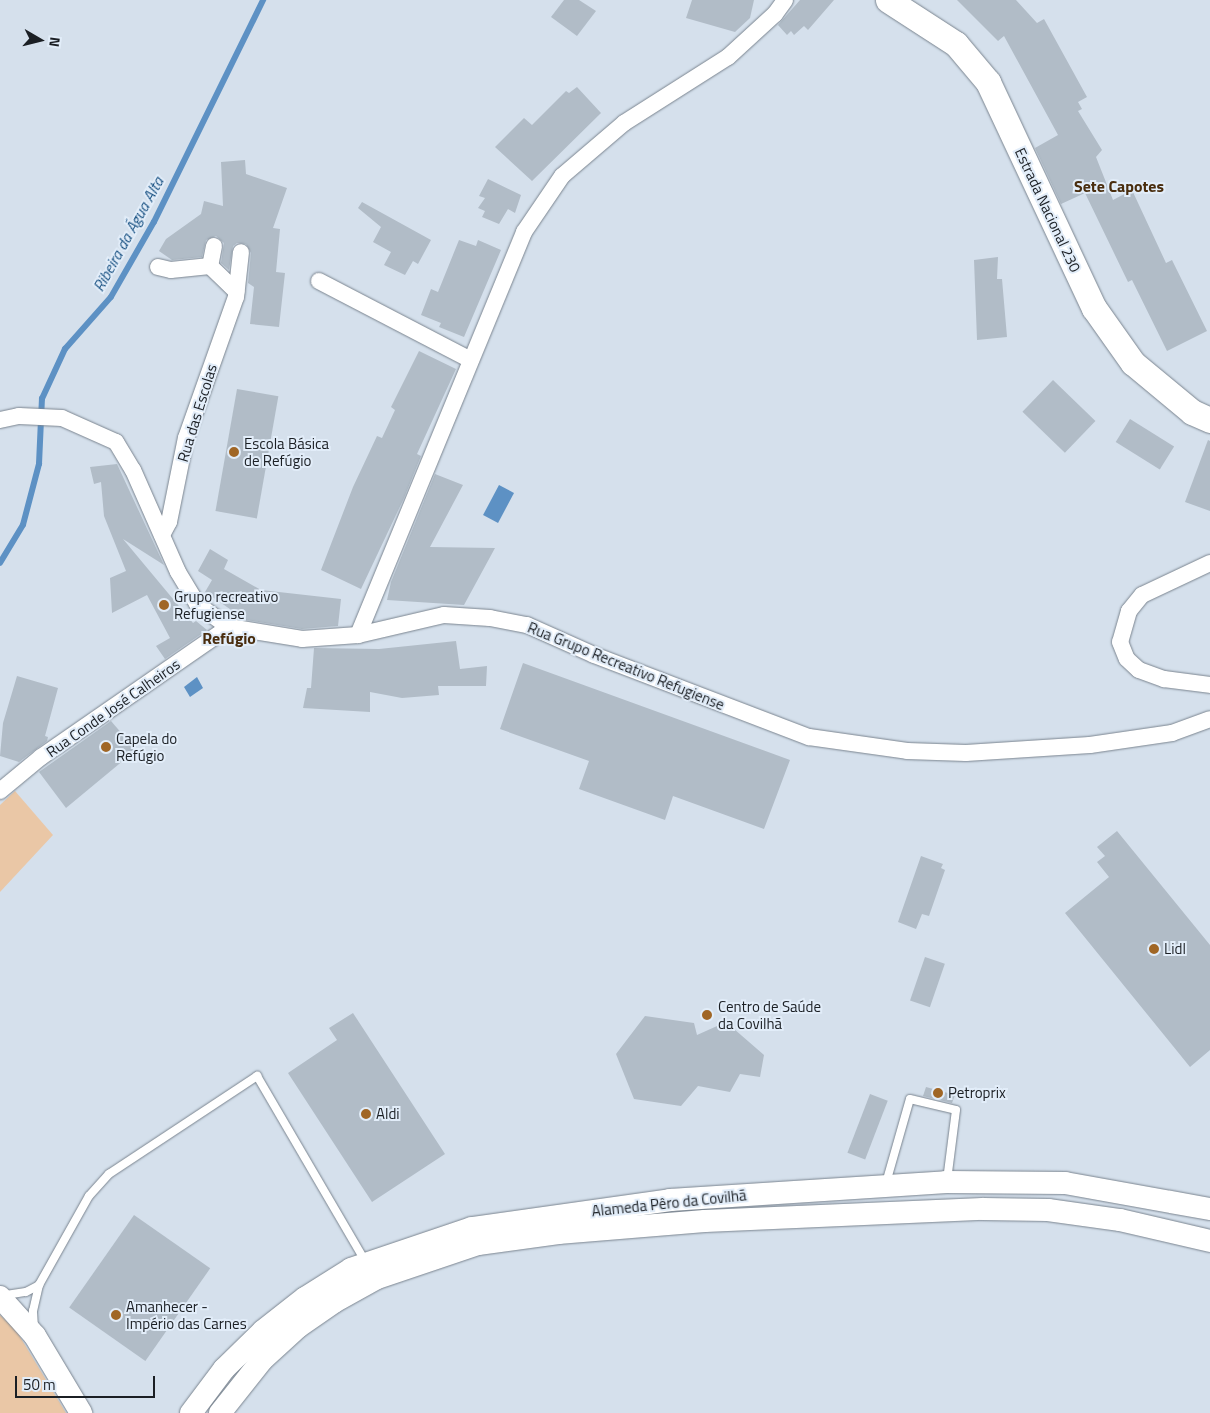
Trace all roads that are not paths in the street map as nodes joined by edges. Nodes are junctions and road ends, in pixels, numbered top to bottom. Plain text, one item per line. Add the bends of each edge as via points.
1 (785, 0) edge
2 (888, 0) edge
3 (214, 246) dead end
4 (241, 252) dead end
5 (210, 266) junction
6 (158, 267) dead end
7 (319, 281) dead end
8 (237, 292) junction
9 (471, 360) junction
10 (0, 420) edge
11 (1210, 420) edge
12 (162, 535) junction
13 (1210, 563) edge
14 (229, 628) junction
15 (358, 635) junction
16 (1210, 685) edge
17 (1210, 719) edge
18 (0, 791) edge
19 (946, 1182) junction
20 (885, 1185) junction
21 (1210, 1209) edge
22 (1210, 1241) edge
23 (366, 1263) junction
24 (39, 1285) junction
25 (0, 1296) edge
26 (35, 1336) junction
27 (81, 1413) edge
28 (191, 1413) edge
29 (220, 1413) edge

1 - 9 street via 775,14 728,57 624,123 562,176 524,232
2 - 11 main road, Estrada Nacional 230 via 956,44 988,82 1094,308 1133,363 1192,412
3 - 5 street
4 - 8 street, Rua das Escolas
5 - 6 street via 171,270
5 - 8 street
7 - 9 street
8 - 12 street, Rua das Escolas via 186,438 169,522
9 - 15 street
10 - 12 street, Rua Grupo Recreativo Refugiense via 54,418 93,429 116,442 133,470
12 - 14 street, Rua Grupo Recreativo Refugiense via 197,604
13 - 16 street via 1142,594 1129,611 1120,642 1127,659 1139,670 1164,679
14 - 15 street, Rua Grupo Recreativo Refugiense via 302,639
14 - 18 street, Rua Conde José Calheiros via 41,758
15 - 17 street, Rua Grupo Recreativo Refugiense via 444,616 490,618 526,625 603,659 809,737 906,751 966,753 1090,745 1172,733
19 - 20 main road, Alameda Pêro da Covilhã
19 - 20 lane via 956,1110 910,1098
19 - 21 main road, Alameda Pêro da Covilhã via 1065,1183
20 - 23 main road, Alameda Pêro da Covilhã via 670,1200 472,1228
22 - 29 main road, Alameda Pêro da Covilhã via 1120,1220 1048,1210 983,1209 705,1221 558,1232 478,1244 377,1278 334,1302 298,1327 262,1360
23 - 24 lane via 257,1076 108,1174 89,1196
23 - 28 main road, Alameda Pêro da Covilhã via 305,1298 263,1331 224,1369
24 - 25 lane via 14,1296
24 - 26 lane via 33,1311
25 - 26 main road
26 - 27 main road

